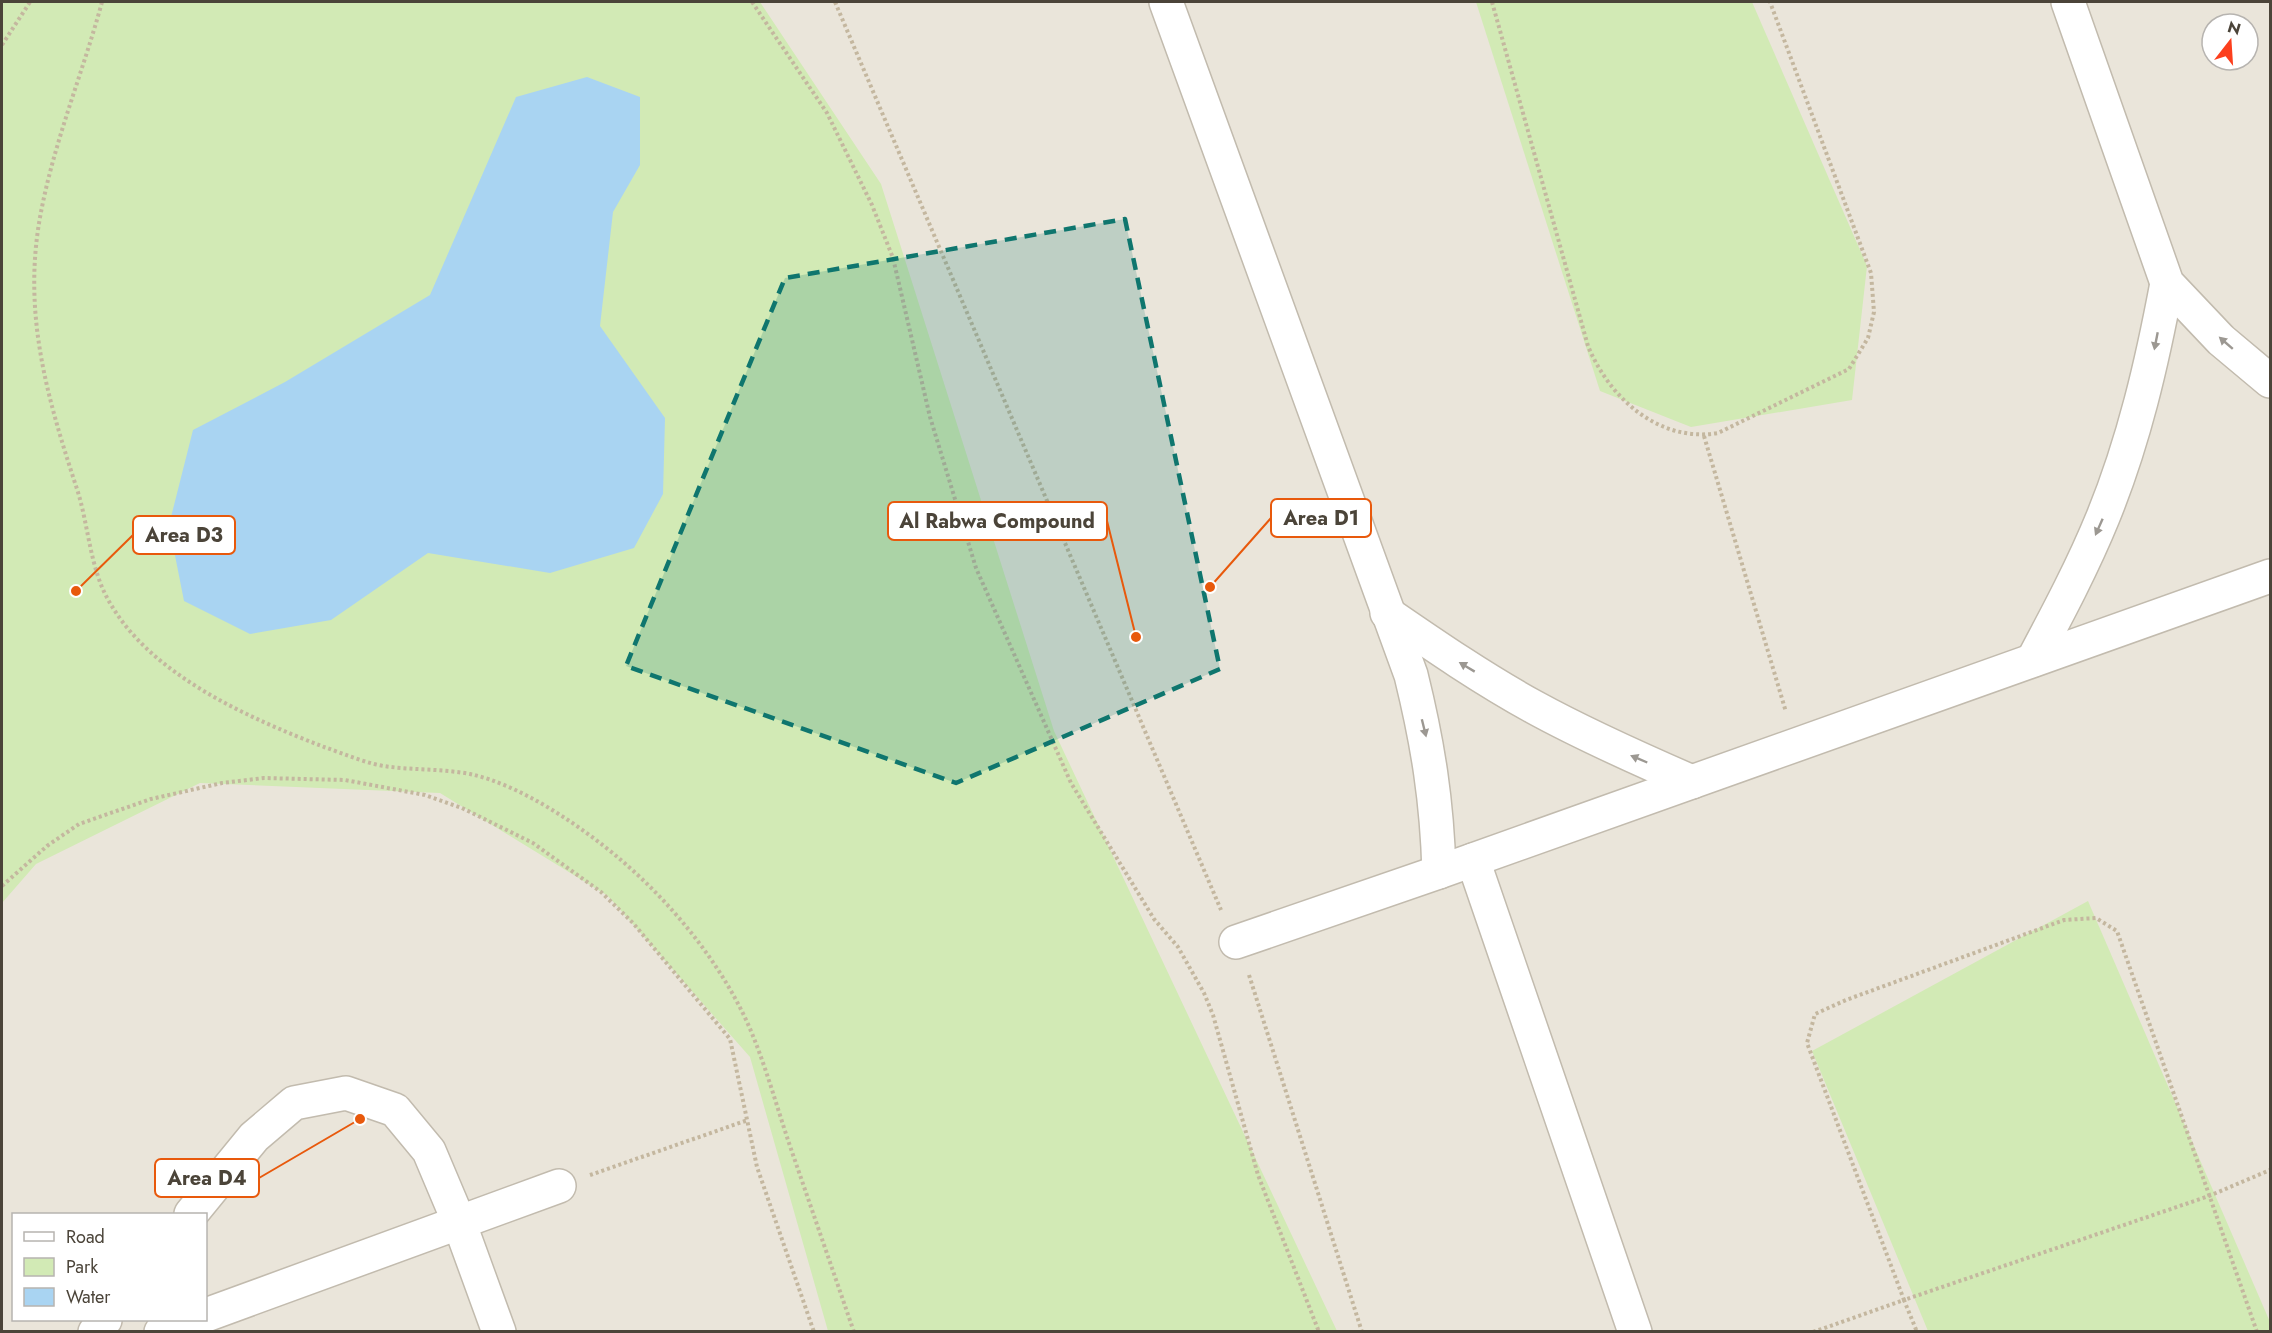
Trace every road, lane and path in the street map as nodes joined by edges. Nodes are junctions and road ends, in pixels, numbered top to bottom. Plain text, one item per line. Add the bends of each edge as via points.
1 (30, 2) edge
2 (102, 2) edge
3 (752, 2) edge
4 (835, 2) edge
5 (1166, 2) edge
6 (1492, 2) edge
7 (1770, 2) edge
8 (2068, 2) edge
9 (2, 45) edge
10 (2167, 283) junction
11 (2271, 381) edge
12 (1704, 436) junction
13 (2269, 582) edge
14 (1387, 613) junction
15 (2032, 660) junction
16 (1796, 745) junction
17 (1692, 782) junction
18 (1473, 860) junction
19 (1439, 872) junction
20 (2, 886) edge
21 (1236, 942) junction
22 (748, 1120) junction
23 (2271, 1170) edge
24 (559, 1186) joint
25 (2209, 1196) junction
26 (193, 1213) edge
27 (459, 1222) junction
28 (1904, 1300) junction
29 (207, 1315) edge
30 (191, 1321) edge
31 (161, 1332) edge
32 (500, 1332) edge
33 (814, 1332) edge
34 (854, 1332) edge
35 (1319, 1332) edge
36 (1362, 1332) edge
37 (1635, 1332) edge
38 (1813, 1332) edge
39 (1917, 1332) edge
40 (2257, 1332) edge

1 - 9 path
2 - 34 path via 48,182 36,251 35,289 41,358 51,410 78,489 89,547 109,602 129,628 176,674 228,704 297,736 387,767 473,775 512,790 587,834 653,890 710,959 754,1038
3 - 35 path via 827,113 872,205 893,258 930,417 976,568 1071,783 1154,918 1178,946 1204,993 1258,1175
4 - 21 path
5 - 14 street
6 - 12 path via 1595,363 1615,393 1643,416 1686,434
7 - 12 path via 1870,273 1874,312 1868,338 1849,369 1718,434
8 - 10 street
11 -> 10 street via 2221,340
10 -> 15 street via 2131,440 2071,590
12 - 16 path
13 - 15 street
17 -> 14 street via 1534,707
14 -> 19 street via 1411,675 1427,740 1437,806
15 - 16 street
16 - 17 street
17 - 18 street
18 - 19 street
18 - 37 street
19 - 21 street
20 - 22 path via 47,846 80,824 151,799 222,783 315,778 425,795 462,808 533,843 601,892 633,923 730,1039
21 - 36 path
22 - 24 path
22 - 33 path via 757,1167
23 - 25 path
24 - 27 street
25 - 28 path
25 - 28 path via 2117,931 2096,918 2064,920 1815,1014 1807,1043
25 - 40 path
26 - 27 street via 254,1137 294,1102 346,1093 395,1110 429,1151
27 - 29 street
27 - 32 street
28 - 38 path
28 - 39 path
30 - 31 street

